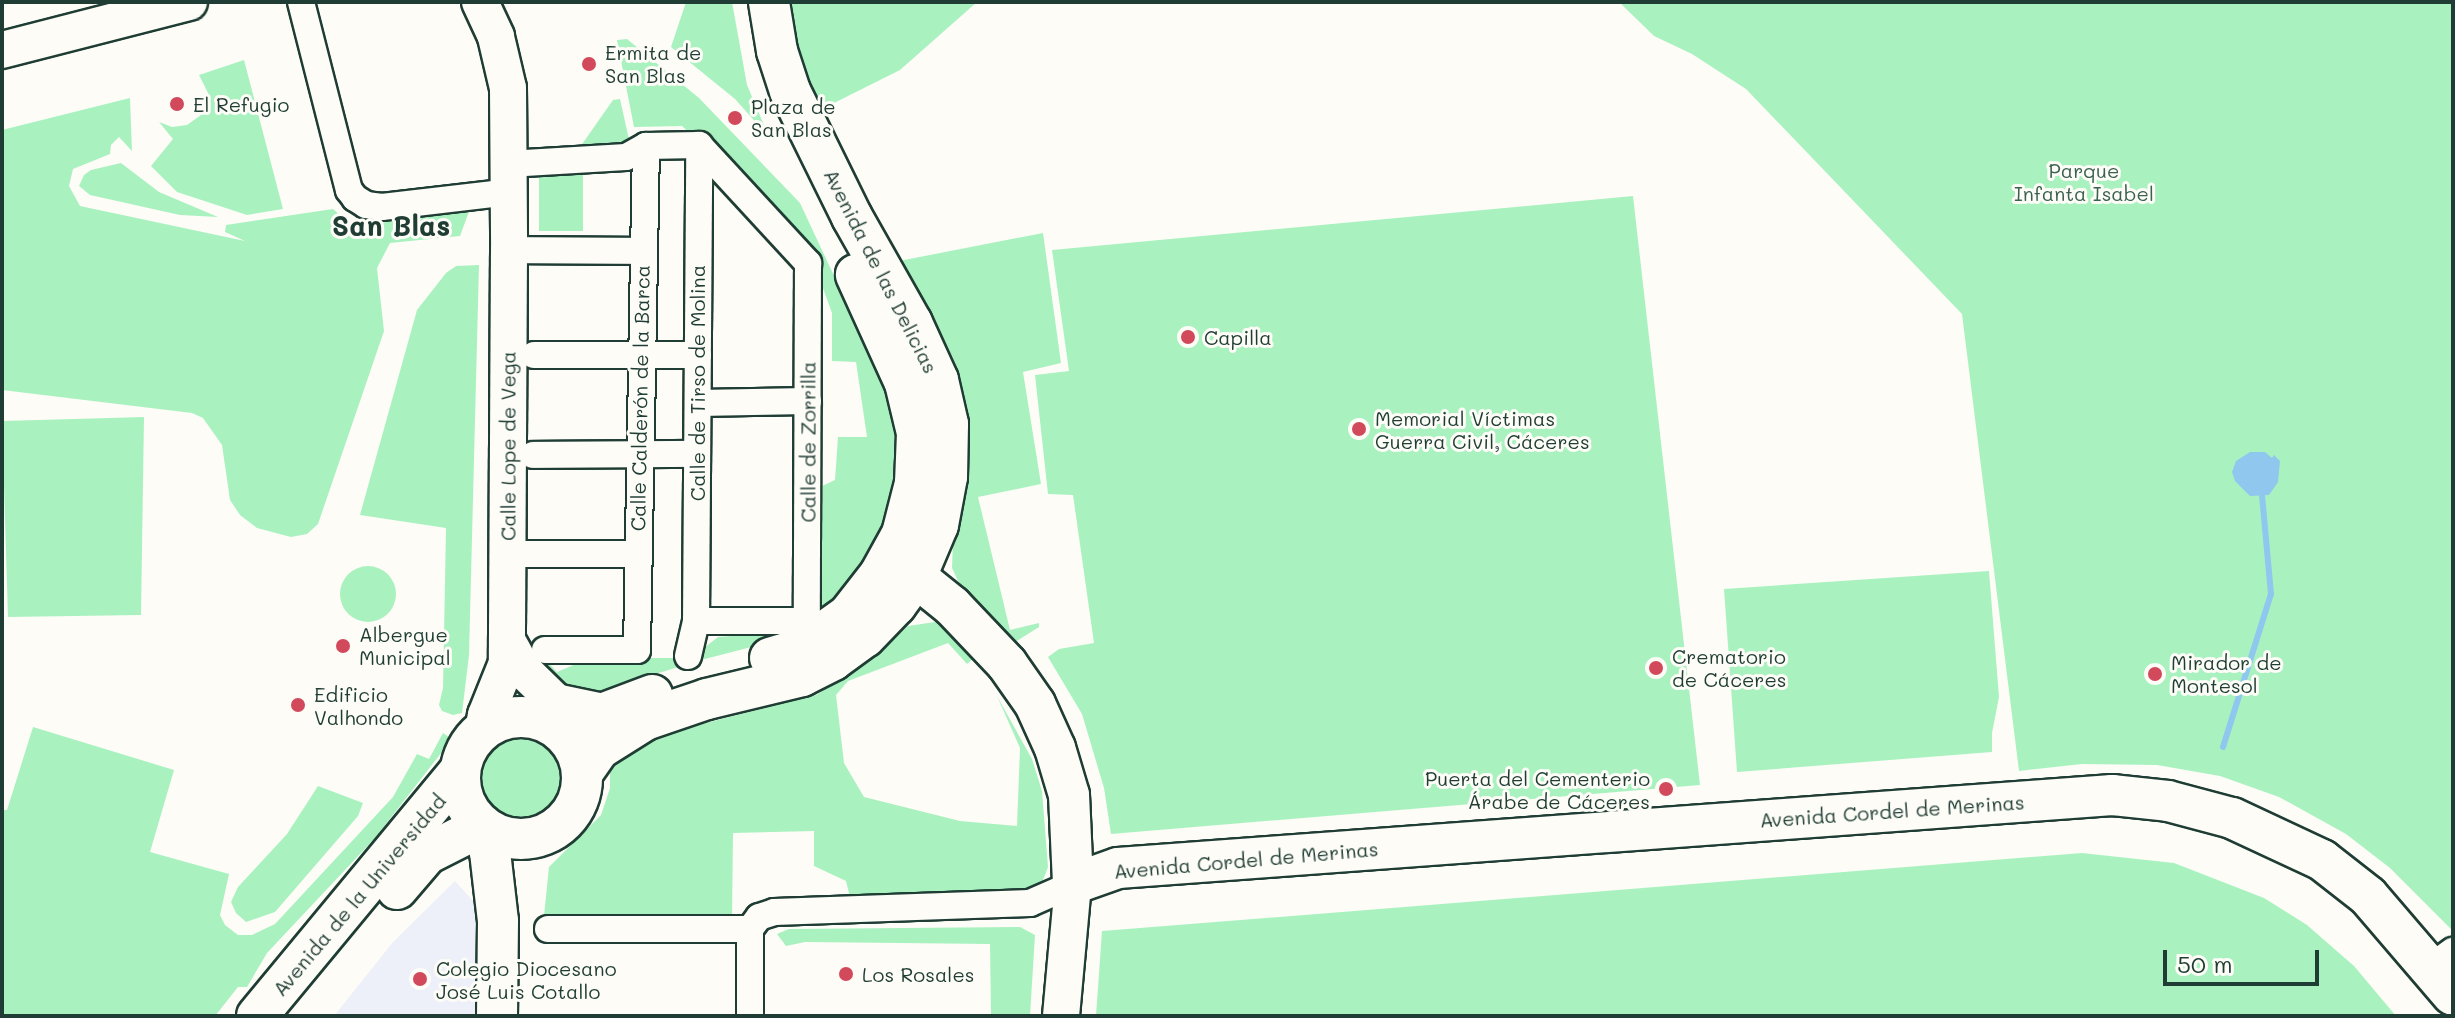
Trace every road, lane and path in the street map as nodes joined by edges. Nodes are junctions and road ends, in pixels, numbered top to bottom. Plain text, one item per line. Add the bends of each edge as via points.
1 (189, 2) edge
2 (301, 2) edge
3 (480, 2) edge
4 (750, 2) edge
5 (769, 2) edge
6 (2, 50) edge
7 (699, 145) junction
8 (646, 146) junction
9 (518, 172) junction
10 (509, 250) junction
11 (643, 251) junction
12 (534, 355) dead end
13 (698, 355) junction
14 (640, 356) junction
15 (808, 401) junction
16 (698, 403) junction
17 (917, 433) junction
18 (639, 454) junction
19 (696, 454) junction
20 (533, 455) dead end
21 (508, 554) junction
22 (637, 554) junction
23 (916, 577) junction
24 (696, 621) junction
25 (804, 635) junction
26 (545, 650) dead end
27 (507, 652) junction
28 (688, 656) dead end
29 (616, 720) junction
30 (544, 721) junction
31 (483, 730) junction
32 (459, 772) junction
33 (583, 772) junction
34 (482, 826) junction
35 (540, 837) junction
36 (409, 876) junction
37 (1073, 884) junction
38 (494, 889) junction
39 (548, 929) dead end
40 (750, 929) junction
41 (2446, 970) edge
42 (257, 1016) edge
43 (293, 1016) edge
44 (497, 1016) edge
45 (515, 1016) edge
46 (750, 1016) edge
47 (1061, 1016) edge
48 (2437, 1016) edge

1 - 6 street
2 - 9 street via 355,198 382,207
3 - 9 street, Calle Lope de Vega via 504,64
4 - 17 main road, Avenida de las Delicias via 767,94 879,321 905,383
5 - 23 main road, Avenida de las Delicias via 790,91 938,380 948,424 947,477 938,525
7 - 8 street
7 - 13 street, Calle de Tirso de Molina
7 - 15 street, Calle de Zorrilla via 808,263
8 - 9 street via 626,157
8 - 11 street, Calle Calderón de la Barca
9 - 10 street, Calle Lope de Vega
10 - 11 street
10 - 21 street, Calle Lope de Vega
11 - 14 street, Calle Calderón de la Barca
12 - 14 street
13 - 14 street
13 - 16 street, Calle de Tirso de Molina
14 - 18 street, Calle Calderón de la Barca
15 - 16 street
15 - 25 street, Calle de Zorrilla
16 - 19 street, Calle de Tirso de Molina
17 - 23 main road via 925,490 908,548
17 - 25 main road, Avenida de las Delicias via 915,483 902,534 880,574 848,615
18 - 19 street
18 - 20 street
18 - 22 street, Calle Calderón de la Barca
19 - 24 street, Calle de Tirso de Molina
21 - 22 street
21 - 27 street, Calle Lope de Vega
22 - 26 street, Calle Calderón de la Barca via 637,650
23 - 25 main road via 892,585 858,624
23 - 29 main road, Avenida de las Delicias via 865,637 802,676
23 - 37 main road via 1007,664 1035,704 1069,795
24 - 25 street
24 - 28 street, Calle de Tirso de Molina
25 - 29 main road, Avenida de las Delicias
27 - 29 street via 556,702
27 - 30 street, Calle Lope de Vega via 518,697
27 - 31 street, Calle Lope de Vega
29 - 30 main road, Avenida de las Delicias
29 - 33 main road, Avenida de las Delicias
30 - 31 main road via 511,717
30 - 33 main road via 566,736
31 - 32 main road via 464,753
32 - 34 main road via 461,793
32 - 42 main road, Avenida de la Universidad
33 - 35 main road via 568,818
34 - 35 main road via 520,840
34 - 36 main road, Avenida de la Universidad via 427,854
34 - 38 main road
35 - 45 main road via 524,856 518,875
36 - 38 main road via 451,860 480,871
36 - 43 main road, Avenida de la Universidad
37 - 40 street via 1030,903 774,912 759,917
37 - 41 main road, Avenida Cordel de Merinas via 1118,868 2112,795 2168,801 2232,818 2322,860
37 - 47 street
37 - 48 main road, Avenida Cordel de Merinas via 1120,892 2111,818 2225,841 2311,881 2355,914
38 - 44 main road
39 - 40 street
40 - 46 street

